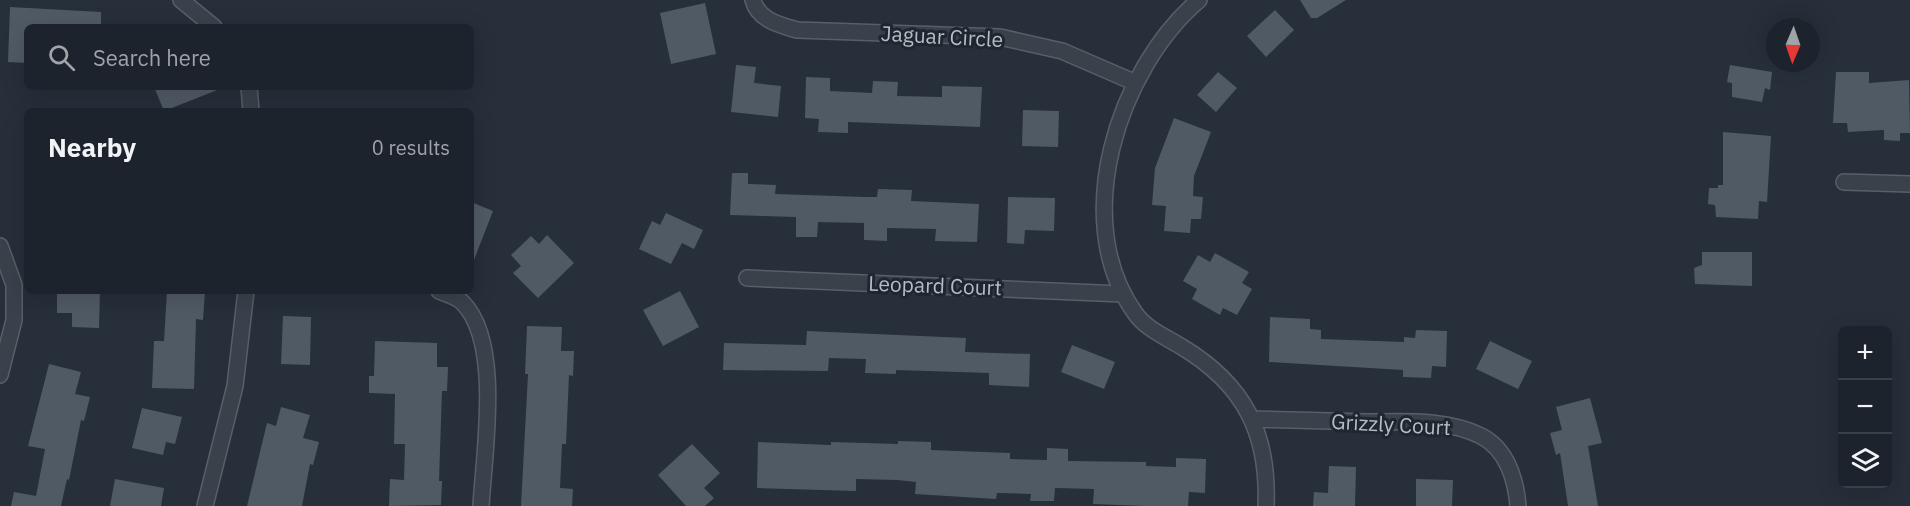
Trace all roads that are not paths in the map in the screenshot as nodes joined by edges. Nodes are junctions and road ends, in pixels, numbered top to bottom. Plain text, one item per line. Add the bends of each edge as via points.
1 (181, 0) edge
2 (753, 0) edge
3 (1198, 0) edge
4 (210, 24) edge
5 (1137, 83) junction
6 (249, 90) edge
7 (251, 108) edge
8 (1844, 182) dead end
9 (1910, 184) edge
10 (0, 246) edge
11 (747, 278) dead end
12 (246, 294) edge
13 (445, 294) edge
14 (1123, 294) junction
15 (0, 375) edge
16 (1253, 419) junction
17 (205, 506) edge
18 (481, 506) edge
19 (1266, 506) edge
20 (1518, 506) edge

1 - 4 street
2 - 5 street, Jaguar Circle via 772,23 797,30 1000,37 1062,51
3 - 5 street via 1156,47
5 - 14 street via 1116,134 1104,184 1104,225 1110,262
6 - 7 street
8 - 9 street
10 - 15 street via 14,285 14,320
11 - 14 street, Leopard Court
12 - 17 street via 235,386
13 - 18 street via 462,302 480,328 488,367
14 - 16 street via 1136,315 1152,330 1215,368
16 - 19 street via 1263,453
16 - 20 street, Grizzly Court via 1427,423 1458,428 1483,437 1502,455 1516,482

